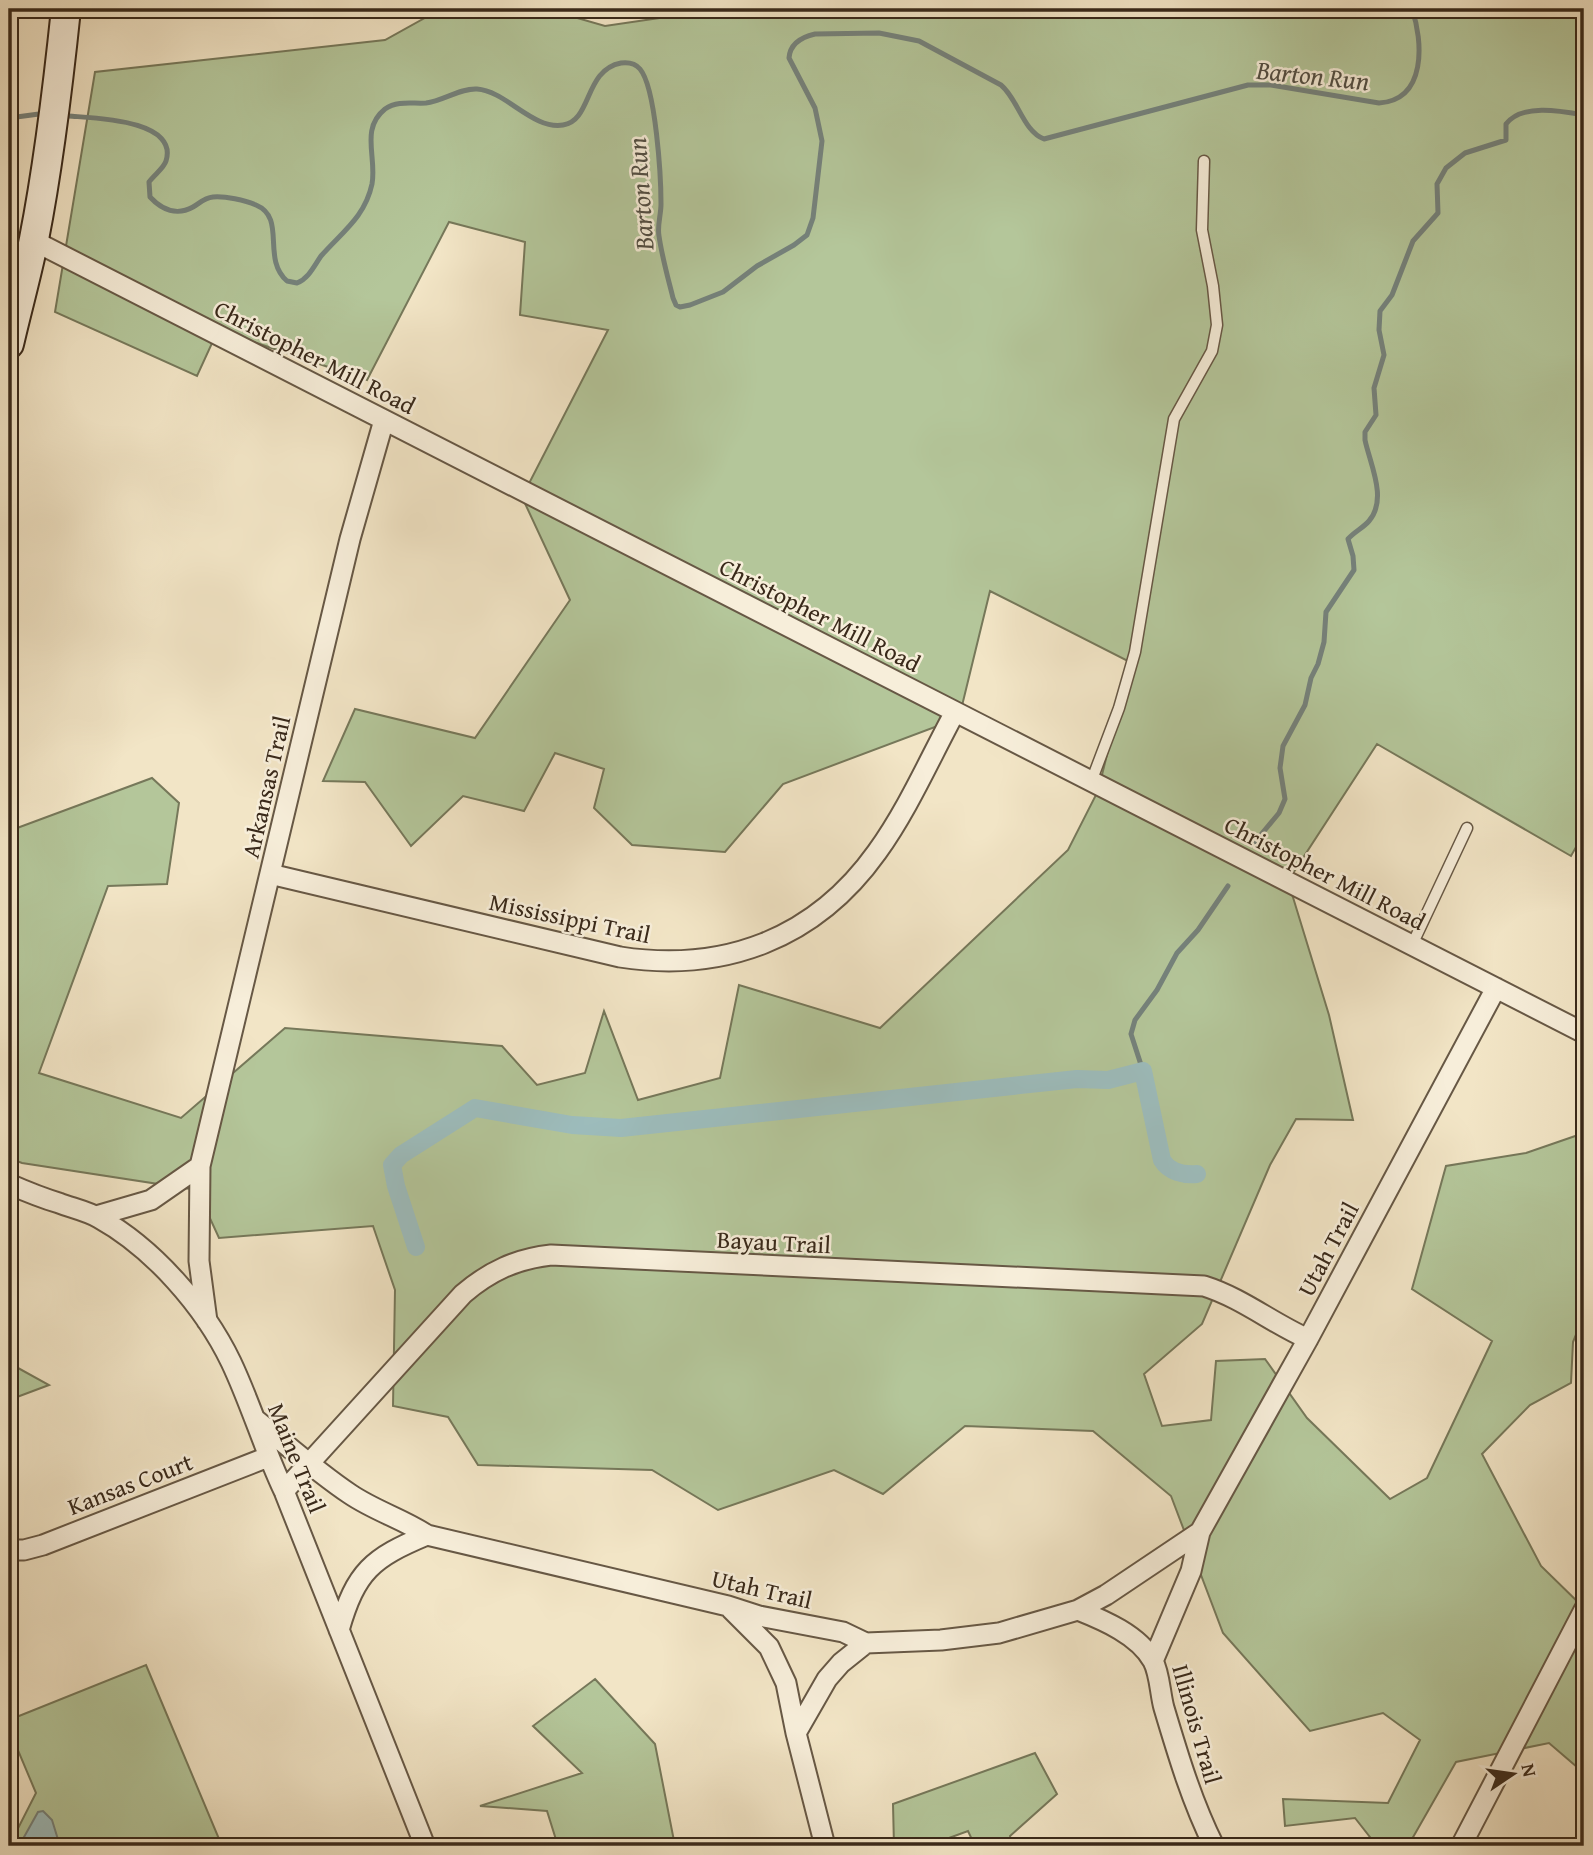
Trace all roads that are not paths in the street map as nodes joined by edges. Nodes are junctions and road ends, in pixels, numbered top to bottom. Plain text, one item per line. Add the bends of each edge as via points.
1 (66, 9) edge
2 (1205, 161) dead end
3 (34, 241) junction
4 (9, 344) edge
5 (383, 420) junction
6 (955, 712) junction
7 (1091, 782) junction
8 (1467, 828) dead end
9 (270, 874) junction
10 (1412, 945) junction
11 (1496, 988) junction
12 (1584, 1033) edge
13 (200, 1166) junction
14 (9, 1184) edge
15 (96, 1216) junction
16 (207, 1322) junction
17 (1308, 1339) junction
18 (256, 1420) junction
19 (268, 1457) junction
20 (310, 1464) junction
21 (284, 1491) junction
22 (1200, 1532) junction
23 (427, 1535) junction
24 (9, 1550) edge
25 (728, 1606) junction
26 (1078, 1610) junction
27 (1584, 1610) edge
28 (339, 1630) junction
29 (866, 1643) junction
30 (1153, 1661) junction
31 (796, 1733) junction
32 (425, 1846) edge
33 (825, 1846) edge
34 (1214, 1846) edge
35 (1461, 1846) edge

1 - 3 main road
2 - 7 lane via 1202,230 1217,325 1212,351 1174,419 1135,652
3 - 4 main road
3 - 5 street, Christopher Mill Road
5 - 6 street, Christopher Mill Road
5 - 9 street, Arkansas Trail
6 - 7 street, Christopher Mill Road
6 - 9 street, Mississippi Trail via 887,837 860,875 816,916 773,940 734,954 680,962 620,957
7 - 10 street, Christopher Mill Road
8 - 10 lane
9 - 13 street, Arkansas Trail
10 - 11 street, Christopher Mill Road
11 - 12 street, Christopher Mill Road
11 - 17 street, Utah Trail
13 - 15 street via 151,1200
13 - 16 street, Arkansas Trail via 200,1261
14 - 15 street, Maine Trail
15 - 16 street, Maine Trail via 145,1250
16 - 18 street, Maine Trail via 231,1361
17 - 20 street, Bayau Trail via 1226,1293 1204,1286 531,1257 494,1270 463,1294
17 - 22 street, Utah Trail
18 - 19 street, Maine Trail
18 - 20 street, Utah Trail
19 - 21 street, Maine Trail
19 - 24 street, Kansas Court via 43,1545
20 - 21 street
20 - 23 street, Utah Trail via 351,1495
21 - 28 street, Maine Trail
22 - 26 street, Utah Trail
22 - 30 street, Utah Trail via 1191,1571
23 - 25 street, Utah Trail
23 - 28 street via 389,1550 370,1565 345,1609
25 - 29 street, Utah Trail via 843,1632
25 - 31 street via 769,1647 786,1683
26 - 29 street, Utah Trail via 999,1633
26 - 30 street, Illinois Trail via 1124,1632
27 - 35 street
28 - 32 street, Maine Trail
29 - 31 street via 827,1679
30 - 34 street, Illinois Trail via 1185,1778
31 - 33 street

